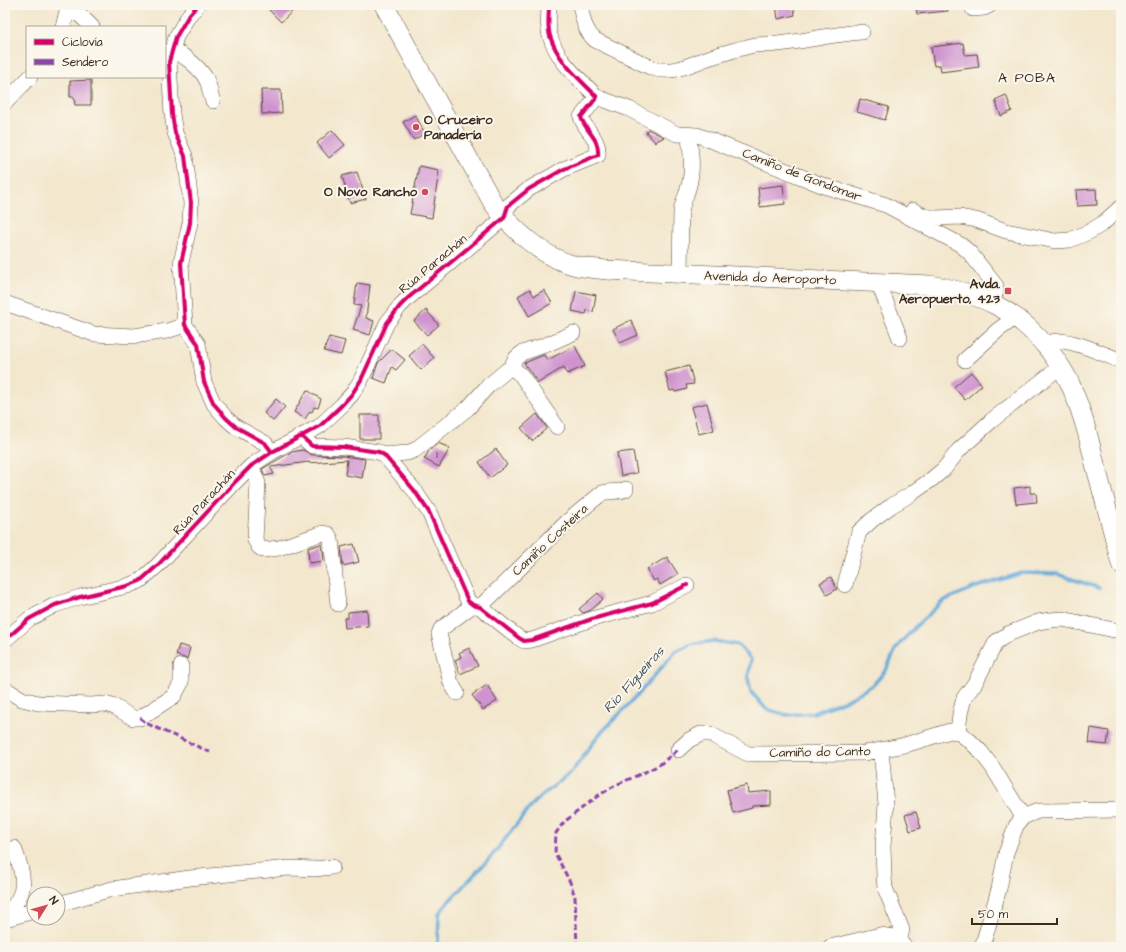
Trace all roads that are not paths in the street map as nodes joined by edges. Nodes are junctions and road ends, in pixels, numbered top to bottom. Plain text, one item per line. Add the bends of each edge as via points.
1 (198, 5) edge
2 (384, 5) edge
3 (549, 5) edge
4 (580, 5) edge
5 (990, 5) edge
6 (67, 8) edge
7 (973, 9) dead end
8 (63, 26) edge
9 (91, 26) edge
10 (862, 32) dead end
11 (169, 54) edge
12 (29, 78) edge
13 (597, 97) junction
14 (213, 101) dead end
15 (5, 103) edge
16 (688, 134) junction
17 (865, 199) junction
18 (1121, 208) edge
19 (504, 218) junction
20 (680, 274) junction
21 (878, 282) junction
22 (992, 302) junction
23 (5, 303) edge
24 (1016, 317) junction
25 (185, 325) junction
26 (573, 333) dead end
27 (900, 338) dead end
28 (1046, 346) junction
29 (965, 360) dead end
30 (1121, 361) edge
31 (1060, 367) junction
32 (510, 368) junction
33 (557, 427) dead end
34 (302, 437) junction
35 (272, 452) junction
36 (384, 455) junction
37 (251, 466) junction
38 (626, 489) dead end
39 (1121, 564) edge
40 (687, 584) dead end
41 (844, 586) dead end
42 (338, 604) dead end
43 (477, 606) junction
44 (1121, 630) edge
45 (5, 640) edge
46 (181, 666) dead end
47 (5, 689) edge
48 (457, 693) dead end
49 (958, 732) junction
50 (678, 750) dead end
51 (880, 750) junction
52 (1121, 810) edge
53 (1023, 816) junction
54 (14, 848) dead end
55 (332, 867) dead end
56 (66, 902) edge
57 (26, 913) edge
58 (5, 915) edge
59 (5, 919) edge
60 (902, 944) edge
61 (830, 947) edge
62 (982, 947) edge

1 - 11 street via 189,15
2 - 19 main road, Avenida do Aeroporto via 482,185
3 - 13 street, Camiño de Gondomar via 550,36 560,56 569,69
4 - 10 street via 588,34 595,40 652,68 668,71 757,45 776,45
5 - 7 street
6 - 8 street
6 - 9 street via 79,14
11 - 14 street via 179,52 205,77
11 - 25 street via 172,114 175,133 185,156 192,203 181,263
12 - 15 street
13 - 16 street, Camiño de Gondomar via 629,109 677,134
13 - 19 street via 581,117 599,148 598,155 564,169 529,189 508,206
16 - 17 street, Camiño de Gondomar via 708,139 824,186
16 - 20 street via 691,168 690,181 682,202
17 - 18 street via 877,194 892,198 924,216 976,220 1006,231 1055,241 1070,240 1089,232
17 - 22 street, Camiño de Gondomar via 886,205 961,245 996,286
19 - 20 main road, Avenida do Aeroporto via 547,253 572,265 607,270
19 - 34 street, Rúa Parachán via 400,306 387,323 352,394 320,426
20 - 21 main road, Avenida do Aeroporto
21 - 22 main road, Avenida do Aeroporto via 948,288
21 - 27 street
22 - 24 main road, Avenida do Aeroporto
23 - 25 street via 94,334 134,336 167,331
24 - 28 main road, Avenida do Aeroporto
24 - 29 street
25 - 35 street via 198,344 204,382 214,404 236,427 264,443
26 - 32 street via 522,353
28 - 30 street via 1052,341 1066,342 1087,347
28 - 31 main road, Avenida do Aeroporto
31 - 39 main road, Avenida do Aeroporto via 1071,384 1085,424
31 - 41 street via 991,421 932,479 891,506 860,532
32 - 33 street via 521,376
32 - 36 street via 488,386 468,408 415,450
34 - 35 street, Rúa Parachán
34 - 36 street via 312,446 344,447
35 - 37 street, Rúa Parachán
36 - 43 street via 429,512 468,601
37 - 42 street via 258,483 255,540 258,547 263,550 279,548 323,533 328,534 331,539
37 - 45 street, Rúa Parachán via 158,566 140,581 55,605 29,619
38 - 43 street, Camiño Costeira via 602,493 568,521
40 - 43 street via 652,603 524,641
43 - 48 street, Camiño Costeira via 442,629 439,634 451,683
44 - 49 street via 1062,619 1038,622 1008,634 996,642 975,683 964,698
46 - 47 street via 180,683 174,696 140,718 133,718 105,704 38,702 22,699
49 - 51 street, Camiño do Canto via 950,731
49 - 53 street via 981,752
50 - 51 street, Camiño do Canto via 701,734 710,734 748,754 865,753
51 - 60 street via 886,804 883,847 885,888 902,930
52 - 53 street via 1038,811
53 - 62 street via 1016,826 1006,853 1000,889
54 - 58 street via 22,872 23,887 11,910
55 - 56 street via 289,868 112,889
57 - 59 street
60 - 61 street via 893,937 880,935

